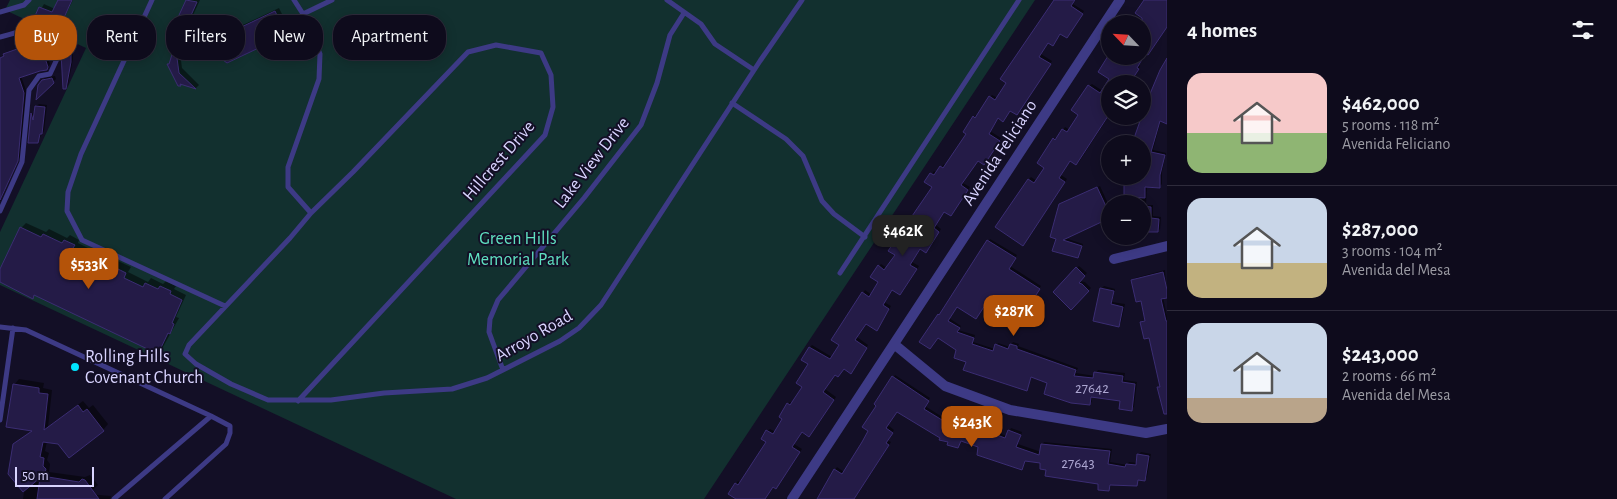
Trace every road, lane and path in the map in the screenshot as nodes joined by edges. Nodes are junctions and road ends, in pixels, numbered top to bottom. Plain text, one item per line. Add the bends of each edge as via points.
1 (29, 0) edge
2 (152, 0) edge
3 (294, 0) edge
4 (332, 0) edge
5 (667, 0) edge
6 (802, 0) edge
7 (1019, 0) edge
8 (1120, 0) edge
9 (0, 12) edge
10 (684, 13) junction
11 (303, 14) junction
12 (0, 37) edge
13 (754, 70) junction
14 (732, 103) junction
15 (0, 211) edge
16 (311, 213) junction
17 (865, 236) junction
18 (1167, 246) edge
19 (1114, 259) dead end
20 (840, 274) dead end
21 (225, 306) junction
22 (0, 327) edge
23 (13, 328) junction
24 (894, 344) junction
25 (185, 354) joint
26 (503, 370) junction
27 (298, 401) junction
28 (211, 416) junction
29 (0, 420) edge
30 (1167, 429) edge
31 (114, 499) edge
32 (166, 499) edge
33 (792, 499) edge

1 - 9 lane via 24,5
2 - 21 lane via 81,154 68,192 67,211 82,240
3 - 11 lane
4 - 11 lane
5 - 10 lane
6 - 13 lane, Arroyo Road
7 - 17 lane
8 - 24 street, Avenida Feliciano
10 - 13 lane via 700,24 715,44
10 - 26 lane, Lake View Drive via 670,35 641,125 498,300 490,318 490,332
11 - 16 lane via 320,54 319,79 288,167 288,187
12 - 15 lane via 30,31 43,37 55,51 57,59 50,74 39,76 30,90 22,162
13 - 14 lane, Arroyo Road
14 - 17 lane via 786,139 803,156 822,201 834,214
14 - 26 lane, Arroyo Road via 601,304 579,328 560,341
16 - 21 lane, Hillcrest Drive
16 - 27 lane, Hillcrest Drive via 468,52 496,45 541,53 551,75 553,107 545,135
17 - 20 lane
18 - 19 street
21 - 25 lane, Hillcrest Drive via 188,345
22 - 23 lane
23 - 28 lane via 26,330
23 - 29 lane
24 - 30 street via 945,386 1010,410 1146,433
24 - 33 street, Avenida Feliciano
25 - 27 lane, Arroyo Road via 196,364 232,384 268,400
26 - 27 lane, Arroyo Road via 452,389
28 - 31 lane
28 - 32 lane via 230,426 229,439

